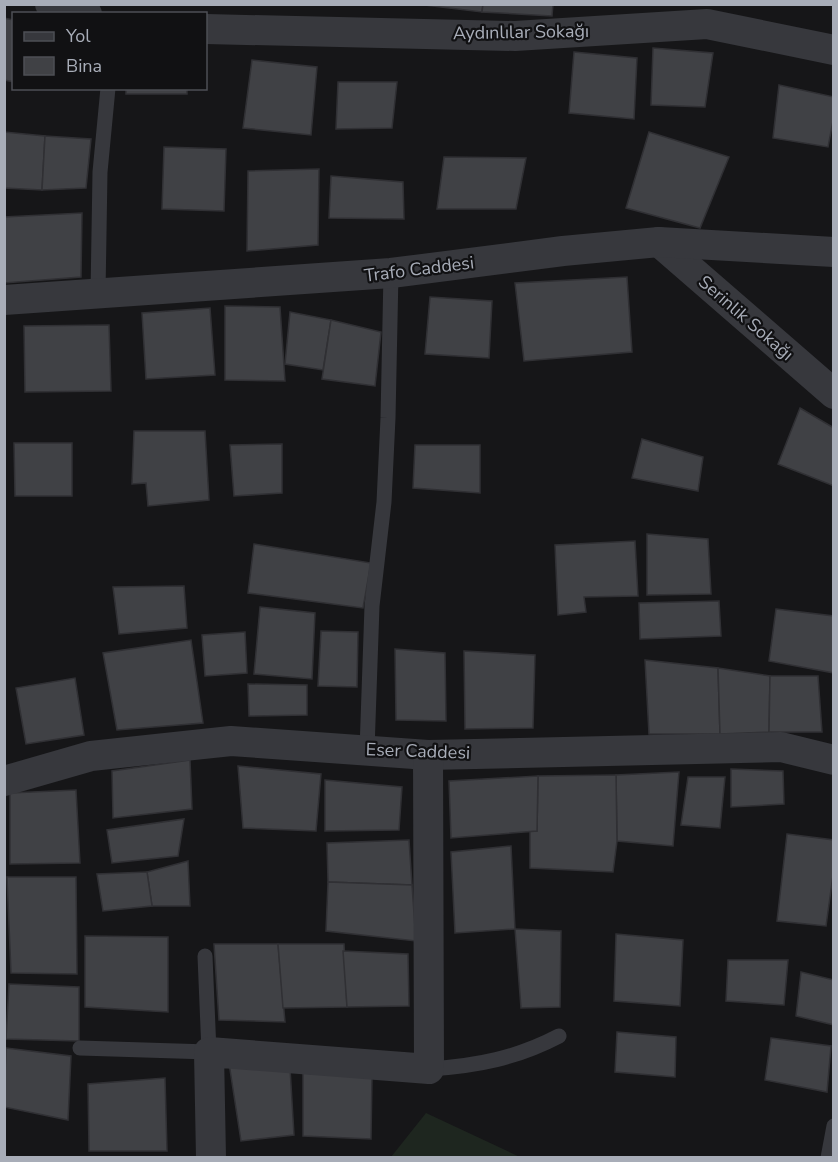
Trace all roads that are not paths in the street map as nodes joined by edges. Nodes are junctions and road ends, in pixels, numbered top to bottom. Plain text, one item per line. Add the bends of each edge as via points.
1 (50, 4) edge
2 (678, 4) edge
3 (80, 12) edge
4 (707, 24) junction
5 (207, 29) edge
6 (834, 50) edge
7 (108, 90) edge
8 (659, 242) junction
9 (834, 252) edge
10 (391, 273) junction
11 (98, 294) junction
12 (4, 300) edge
13 (834, 394) edge
14 (367, 750) junction
15 (428, 755) junction
16 (834, 760) edge
17 (4, 781) edge
18 (205, 956) dead end
19 (559, 1035) dead end
20 (80, 1048) dead end
21 (209, 1052) junction
22 (429, 1069) junction
23 (834, 1126) edge
24 (211, 1158) edge
25 (828, 1158) edge

1 - 3 street
2 - 4 street
4 - 5 street, Aydınlılar Sokağı via 515,36
4 - 6 street, Aydınlılar Sokağı
7 - 11 lane via 100,172
8 - 9 street, Trafo Caddesi
8 - 10 street, Trafo Caddesi
8 - 13 street, Serinlik Sokağı
10 - 11 street, Trafo Caddesi
10 - 14 lane via 388,428 372,606
11 - 12 street, Trafo Caddesi
14 - 15 street, Eser Caddesi
14 - 17 street, Eser Caddesi via 231,741 91,756
15 - 16 street, Eser Caddesi via 781,747
15 - 22 street
18 - 21 lane
19 - 22 lane via 536,1048 500,1059 468,1067
20 - 21 lane
21 - 22 street
21 - 24 street
23 - 25 lane

